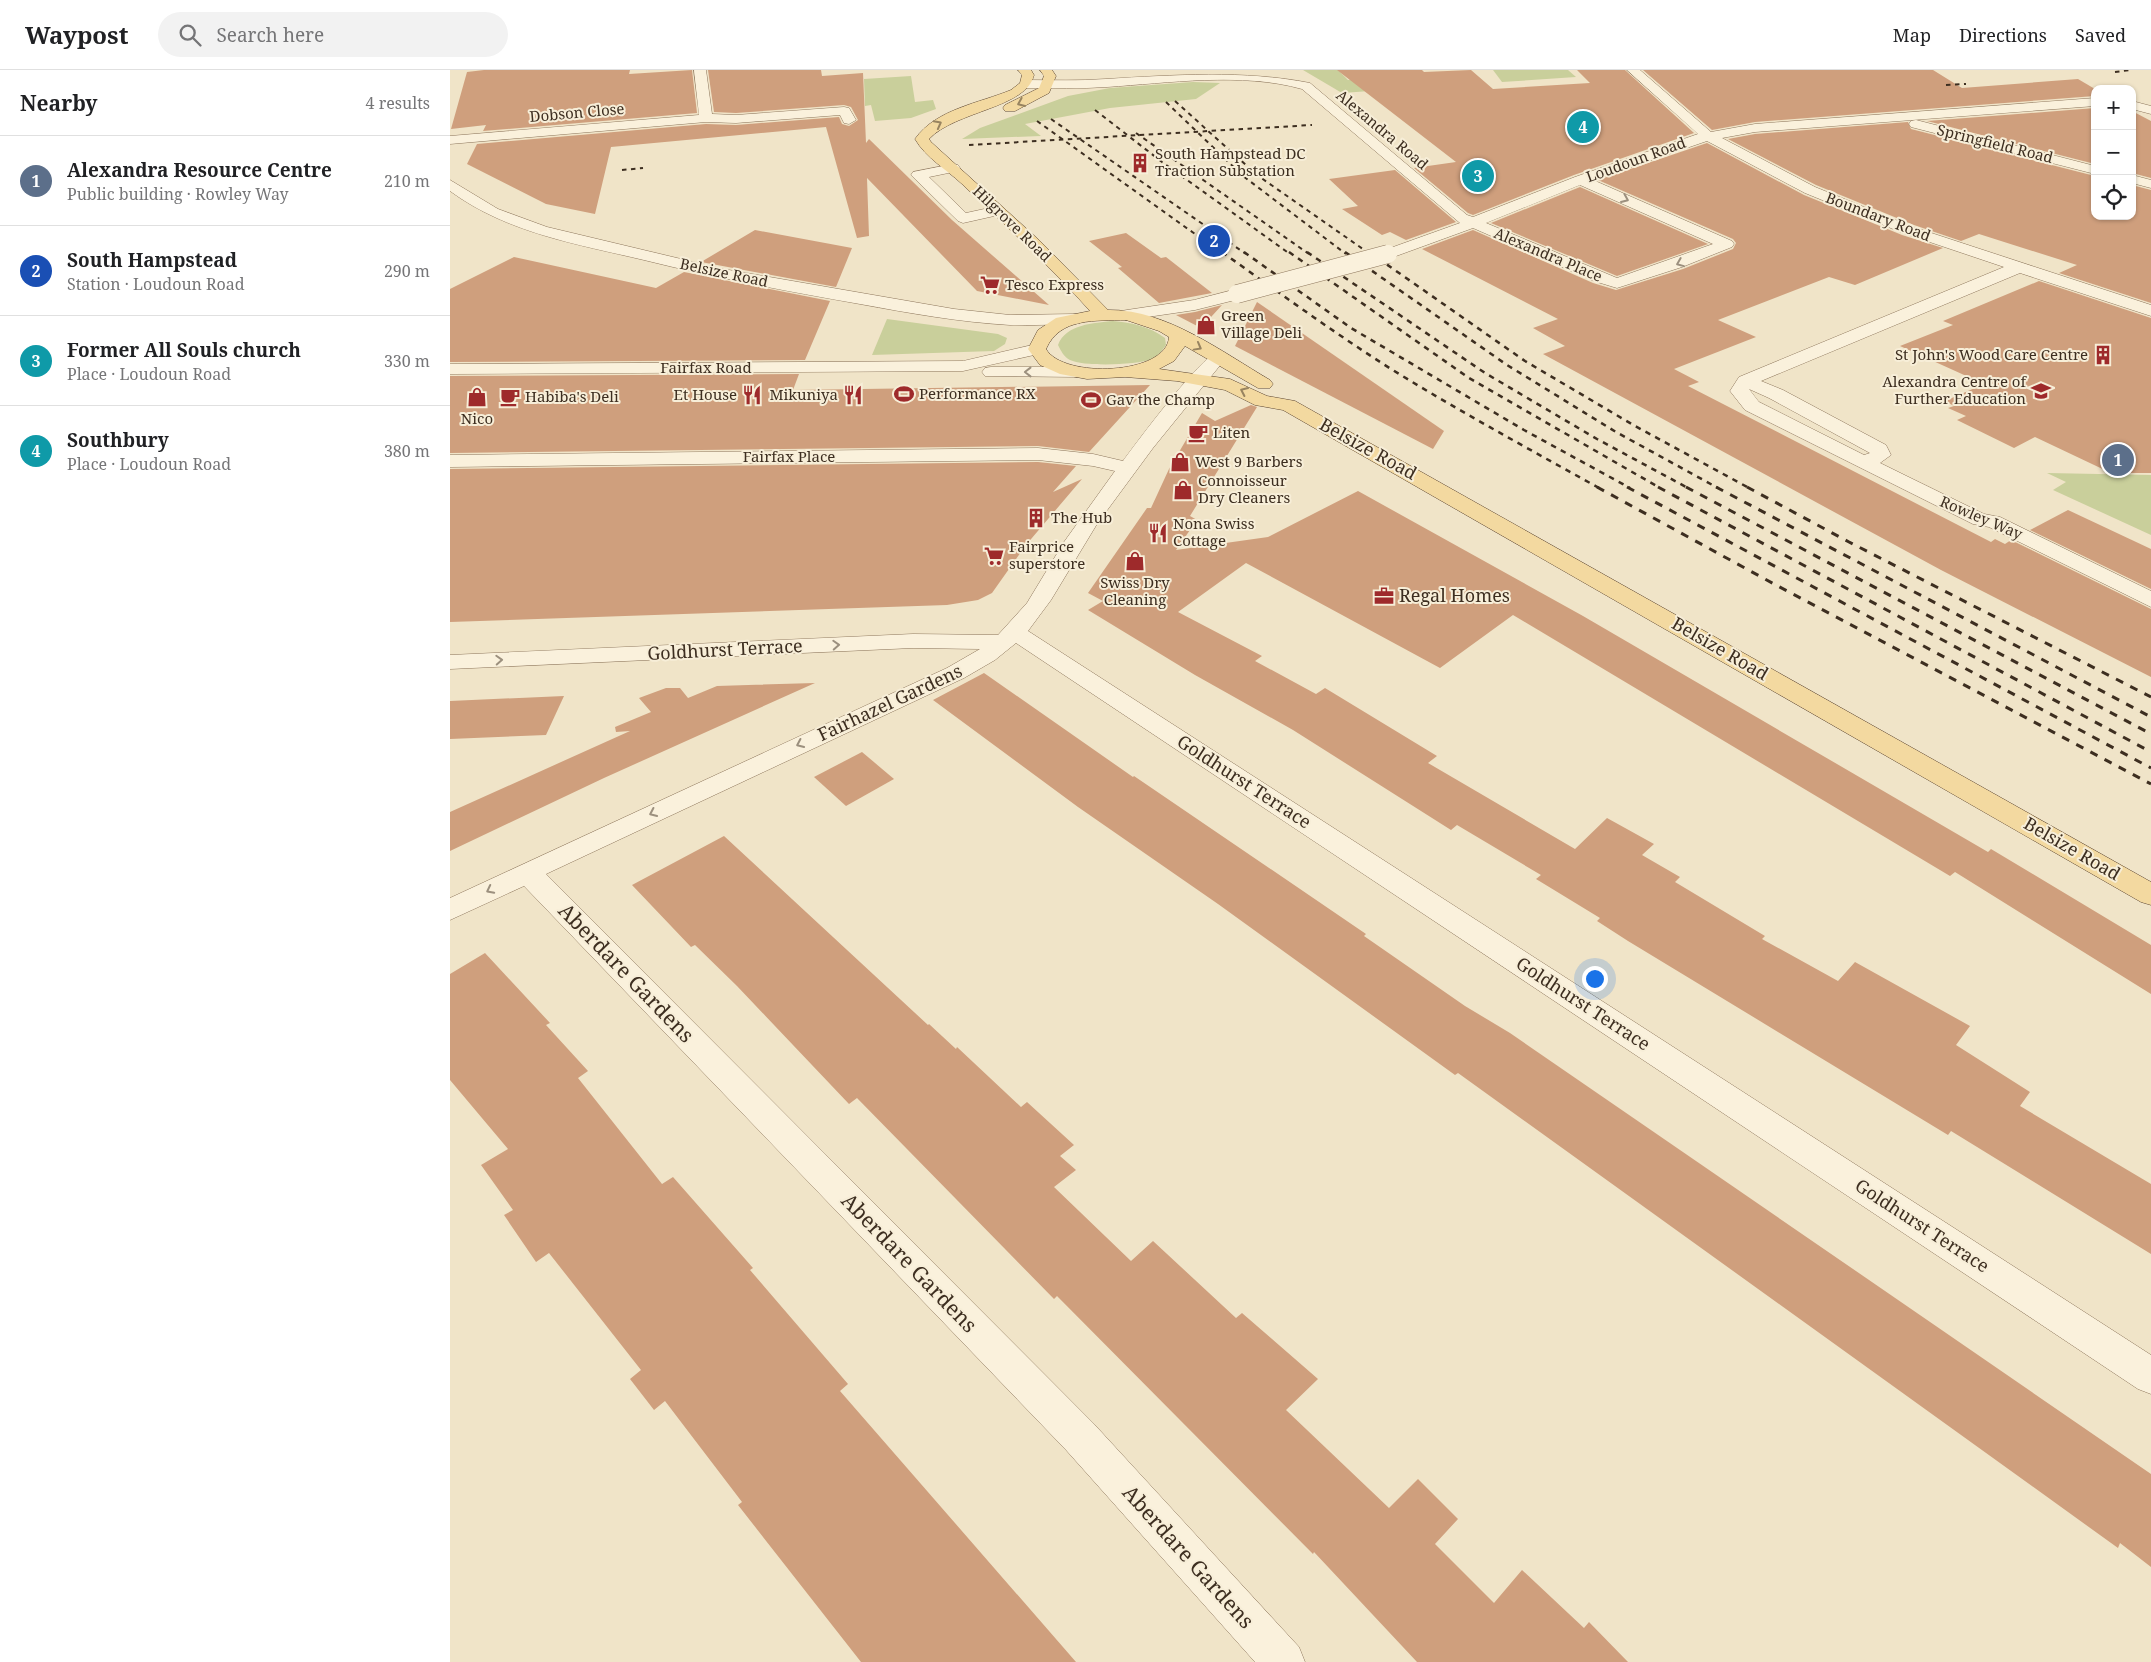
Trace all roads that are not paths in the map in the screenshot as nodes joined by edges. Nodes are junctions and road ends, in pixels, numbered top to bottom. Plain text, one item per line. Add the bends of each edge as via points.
1 (700, 70) edge
2 (1024, 70) edge
3 (1046, 70) edge
4 (1633, 70) edge
5 (1202, 73) edge
6 (1026, 84) junction
7 (1048, 84) junction
8 (2151, 98) edge
9 (2136, 99) edge
10 (2091, 102) edge
11 (2136, 106) edge
12 (2151, 110) edge
13 (706, 118) junction
14 (1895, 118) junction
15 (849, 120) dead end
16 (1708, 136) junction
17 (450, 140) edge
18 (940, 157) junction
19 (953, 168) junction
20 (2091, 169) edge
21 (1580, 180) junction
22 (2136, 180) edge
23 (450, 184) edge
24 (2151, 184) edge
25 (998, 211) junction
26 (1472, 223) junction
27 (2017, 268) junction
28 (1195, 305) junction
29 (2151, 311) edge
30 (1103, 314) junction
31 (1127, 315) junction
32 (1074, 319) junction
33 (1011, 320) junction
34 (1172, 331) junction
35 (1038, 345) junction
36 (1217, 358) junction
37 (963, 366) junction
38 (450, 369) edge
39 (1077, 372) junction
40 (1126, 372) junction
41 (1199, 379) junction
42 (1288, 405) junction
43 (450, 461) edge
44 (1128, 468) junction
45 (2151, 600) edge
46 (1008, 637) junction
47 (450, 662) edge
48 (527, 872) junction
49 (2151, 895) edge
50 (450, 910) edge
51 (2151, 1376) edge
52 (1284, 1662) edge

1 - 13 street
2 - 6 main road via 1028,75
3 - 7 main road via 1050,76
4 - 16 street, Boundary Road
5 - 7 street, Alexandra Road via 1091,84
5 - 26 street, Alexandra Road via 1263,75 1299,82 1454,212
6 - 7 street, Alexandra Road
18 -> 6 main road, Hilgrove Road via 926,147 922,139 928,131 939,123 1016,93
7 -> 18 main road via 1034,97 964,125 944,138 938,147
8 - 9 street
10 - 14 street, Loudoun Road
11 - 12 street
13 - 15 street, Dobson Close via 736,119 844,111
13 - 17 street, Dobson Close
14 - 16 street, Loudoun Road via 1755,128
14 - 20 street, Springfield Road
16 - 21 street, Loudoun Road via 1676,144
16 - 27 street, Boundary Road via 1842,204
18 - 19 main road, Hilgrove Road
19 - 25 main road, Hilgrove Road
19 - 25 street via 918,175 963,218
21 - 26 street, Loudoun Road
21 -> 26 street, Alexandra Place via 1726,244 1617,283
22 - 24 street
23 - 33 street, Belsize Road via 484,209 508,220 690,267 911,308
25 - 30 main road, Hilgrove Road
26 - 28 street, Loudoun Road, bridge via 1388,254
27 - 29 street, Boundary Road
27 - 45 street, Rowley Way via 1745,381 1879,448 1881,455 1864,463 1980,520 1993,521
28 - 31 street, Loudoun Road
28 - 34 street, Loudoun Road via 1177,315
30 - 31 main road, Belsize Road
30 - 32 main road, Belsize Road
31 - 34 main road, Belsize Road
32 - 33 street, Belsize Road
32 - 35 main road, Belsize Road via 1053,327
33 - 35 street
34 -> 36 main road, Belsize Road
34 - 40 main road via 1177,346 1168,357
35 - 37 street, Fairfax Road via 1004,358
35 - 39 main road via 1040,356 1048,363
36 - 41 street, Fairhazel Gardens
36 - 42 main road, Belsize Road via 1280,393
37 - 38 street, Fairfax Road
39 -> 37 street, Fairfax Road via 992,372
39 - 40 main road
40 - 41 main road, Belsize Road
42 -> 41 main road, Belsize Road via 1262,400 1230,385
41 - 44 street, Fairhazel Gardens
42 - 49 main road, Belsize Road
43 - 44 street, Fairfax Place via 1038,454 1093,460
44 - 46 street, Fairhazel Gardens via 1065,556 1036,608
47 -> 46 street, Goldhurst Terrace
46 -> 48 street, Fairhazel Gardens via 955,675
46 - 51 street, Goldhurst Terrace
48 -> 50 street, Fairhazel Gardens
48 - 52 street, Aberdare Gardens via 1080,1437

